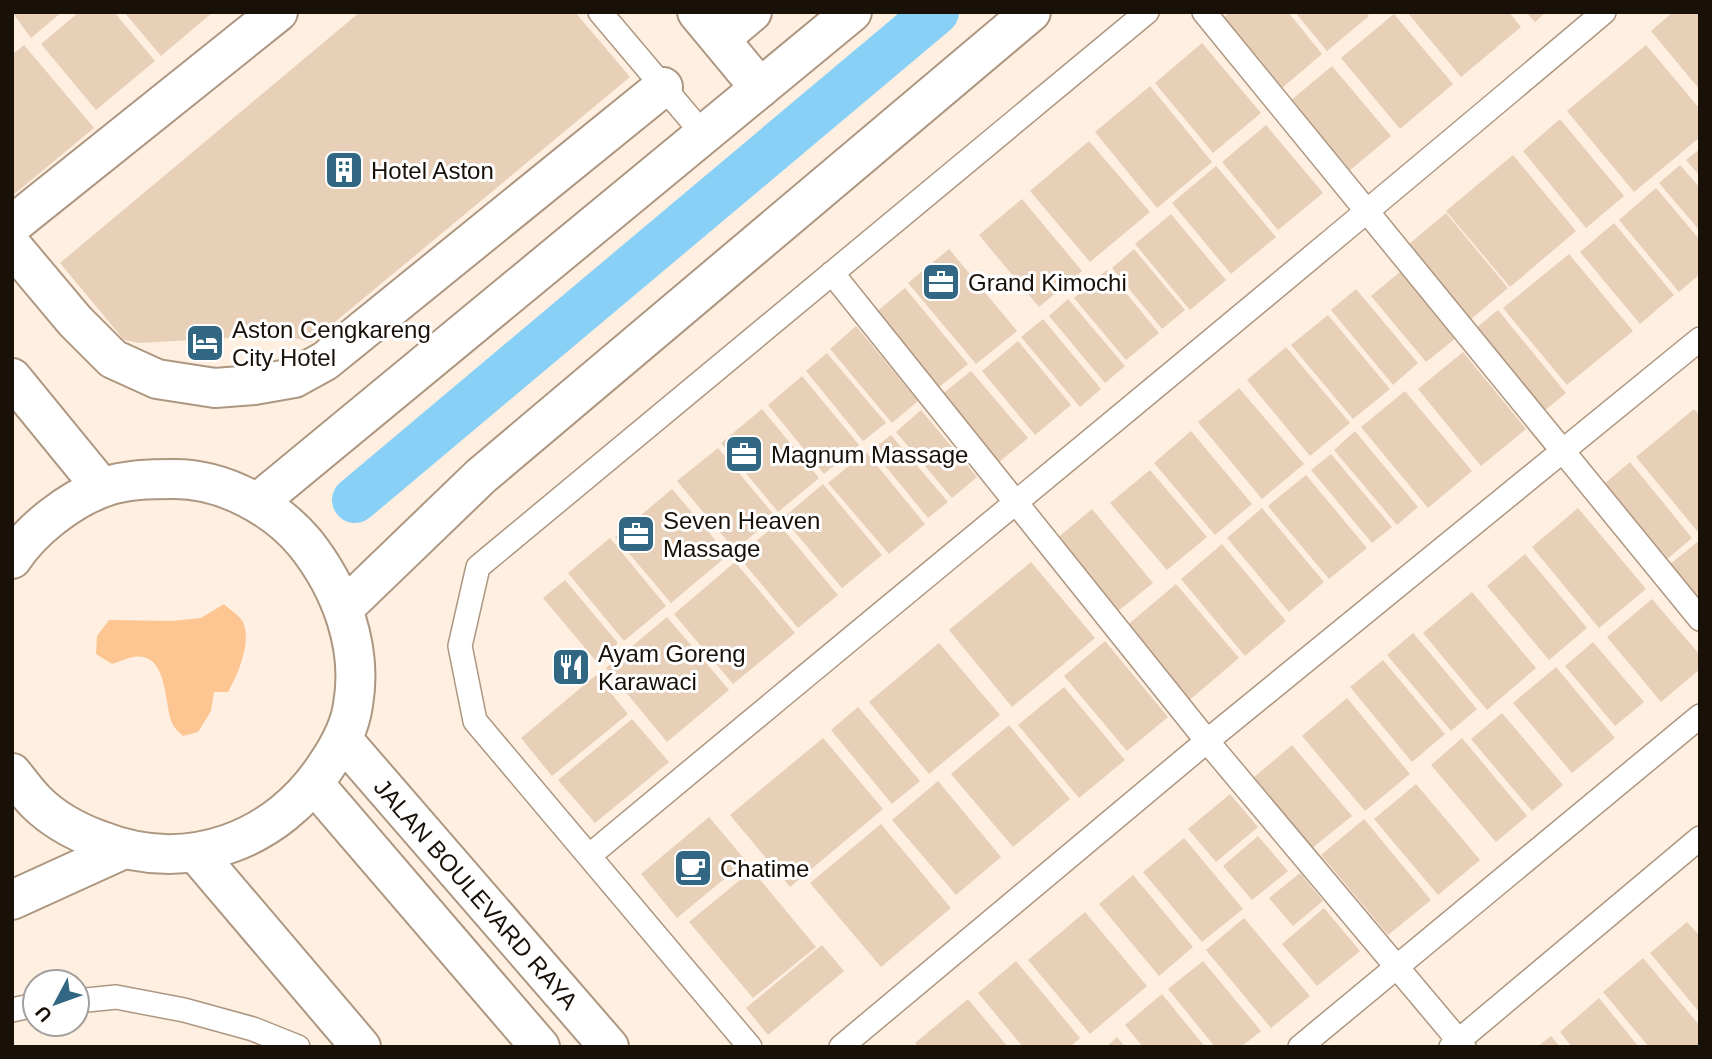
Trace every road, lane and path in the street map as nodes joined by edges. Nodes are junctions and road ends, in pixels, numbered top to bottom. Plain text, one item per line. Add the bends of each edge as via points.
1 (278, 12) edge
2 (600, 12) edge
3 (752, 12) edge
4 (852, 12) edge
5 (1031, 12) edge
6 (1147, 12) edge
7 (1204, 12) edge
8 (1604, 12) edge
9 (708, 26) edge
10 (663, 87) junction
11 (760, 88) junction
12 (704, 135) junction
13 (1367, 213) junction
14 (12, 225) edge
15 (12, 246) edge
16 (832, 273) junction
17 (1700, 339) edge
18 (12, 378) edge
19 (1563, 453) junction
20 (102, 488) junction
21 (1014, 501) junction
22 (257, 503) junction
23 (12, 559) edge
24 (344, 608) junction
25 (1700, 620) edge
26 (1700, 716) edge
27 (343, 740) junction
28 (1207, 741) junction
29 (12, 774) edge
30 (315, 785) junction
31 (1700, 838) edge
32 (122, 850) junction
33 (196, 853) junction
34 (589, 856) junction
35 (12, 900) edge
36 (1397, 967) junction
37 (91, 1000) edge
38 (1458, 1045) edge
39 (298, 1047) edge
40 (361, 1047) edge
41 (540, 1047) edge
42 (609, 1047) edge
43 (750, 1047) edge
44 (841, 1047) edge
45 (1300, 1047) edge

1 - 14 street
2 - 10 lane
3 - 9 street
4 - 11 street
5 - 24 street via 481,476
6 - 16 lane
7 - 13 lane
8 - 13 lane
9 - 11 street
10 - 12 lane
10 - 15 street via 325,361 295,378 215,388 158,379 113,359
11 - 12 street
12 - 22 street
13 - 19 lane
13 - 21 lane
16 - 21 lane
16 - 34 lane via 478,567 460,646 475,721
17 - 19 lane
18 - 20 street
19 - 25 lane
19 - 28 lane
20 - 22 street via 138,480 179,479 219,487
20 - 23 street via 57,513
21 - 28 lane
21 - 34 lane
22 - 24 street via 294,530 323,566
24 - 27 street via 356,677
26 - 36 lane
27 - 30 street
27 - 42 street, JALAN BOULEVARD RAYA
28 - 36 lane
28 - 44 lane
29 - 32 street via 37,803 77,832
30 - 33 street via 257,833
30 - 41 street, JALAN BOULEVARD RAYA
31 - 38 lane
32 - 33 street
32 - 35 street
33 - 40 street
34 - 43 lane
36 - 38 lane
36 - 45 lane
37 - 39 lane via 116,998 184,1010

